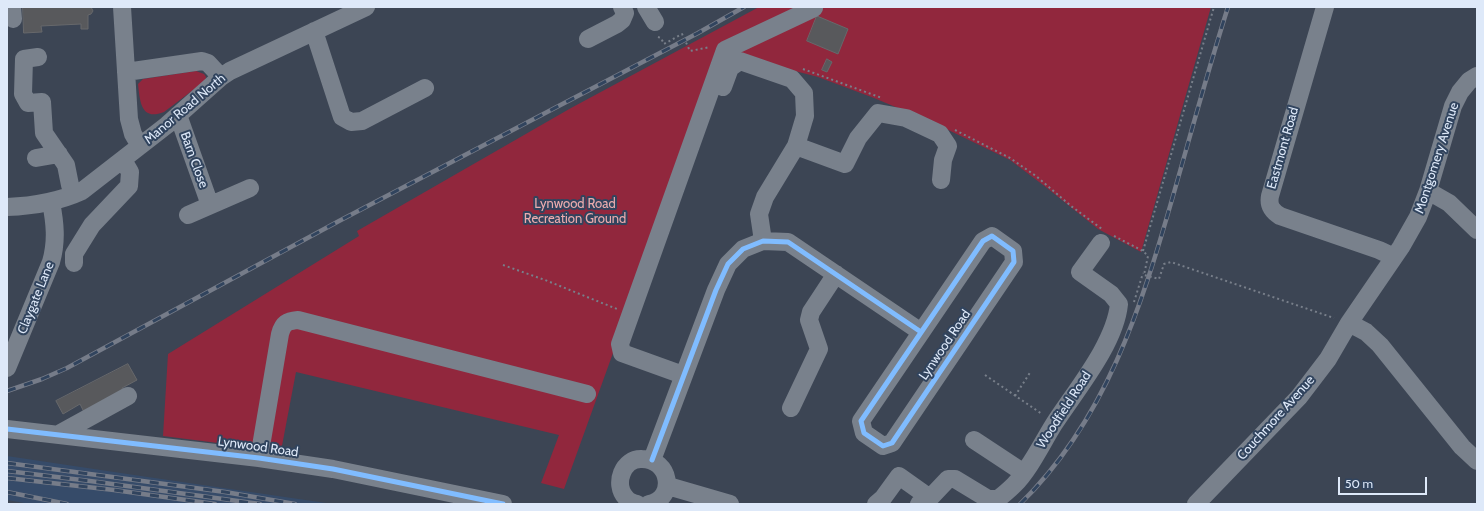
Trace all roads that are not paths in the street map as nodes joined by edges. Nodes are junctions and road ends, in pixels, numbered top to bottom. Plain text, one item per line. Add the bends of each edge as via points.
1 (122, 7) edge
2 (366, 7) edge
3 (622, 7) edge
4 (1325, 7) edge
5 (814, 8) edge
6 (314, 31) junction
7 (588, 39) dead end
8 (38, 57) dead end
9 (126, 72) junction
10 (1477, 76) edge
11 (221, 77) junction
12 (425, 88) dead end
13 (129, 108) junction
14 (178, 115) junction
15 (706, 133) dead end
16 (155, 134) junction
17 (140, 146) junction
18 (796, 146) junction
19 (59, 154) junction
20 (36, 158) dead end
21 (123, 160) junction
22 (941, 180) dead end
23 (250, 188) dead end
24 (1428, 190) junction
25 (73, 195) junction
26 (51, 202) junction
27 (210, 205) junction
28 (7, 207) edge
29 (188, 215) dead end
30 (1477, 230) edge
31 (763, 241) junction
32 (1101, 243) dead end
33 (1394, 257) junction
34 (74, 263) dead end
35 (836, 274) junction
36 (1349, 323) junction
37 (921, 332) junction
38 (7, 368) edge
39 (683, 375) junction
40 (587, 394) dead end
41 (128, 396) dead end
42 (791, 408) dead end
43 (7, 428) edge
44 (59, 434) junction
45 (974, 440) dead end
46 (259, 458) junction
47 (652, 460) junction
48 (1477, 461) edge
49 (1024, 473) junction
50 (668, 486) junction
51 (924, 501) edge
52 (628, 502) edge
53 (503, 504) edge
54 (649, 504) edge
55 (730, 504) edge
56 (876, 504) edge
57 (1196, 504) edge

1 - 9 street
2 - 6 street, Manor Road North
3 - 7 street via 625,13 622,20
4 - 33 street, Eastmont Road via 1269,202 1274,212 1280,216
5 - 39 street via 725,50 620,344 622,353
6 - 11 street, Manor Road North
6 - 12 street via 342,117 350,122 362,121
8 - 19 street via 24,59 23,94 28,102 42,102 44,133
9 - 11 street via 202,61 208,63
9 - 13 street
10 - 24 street, Montgomery Avenue via 1460,92 1453,106
11 - 14 street, Manor Road North
13 - 16 street
13 - 17 street via 133,134
14 - 16 street, Manor Road North
14 - 27 street, Barn Close
15 - 18 street via 730,68 740,61 792,79 804,93 805,116
16 - 17 street, Manor Road North
17 - 21 street, Manor Road North
18 - 22 street via 843,171 858,138 878,113 906,118 940,134 948,146 943,160
18 - 31 street via 765,197 759,214
19 - 20 street
19 - 25 street via 66,165
21 - 25 street, Manor Road North
21 - 34 street via 130,172 129,186 92,225 74,254
23 - 27 street, Barn Close
24 - 30 street via 1449,203
24 - 33 street, Montgomery Avenue via 1409,235
25 - 26 street, Manor Road North
26 - 28 street, Manor Road North
26 - 38 street, Claygate Lane via 56,234 51,262
27 - 29 street, Barn Close
31 - 35 street via 788,242
31 - 39 street via 743,249 728,264
32 - 49 street, Woodfield Road via 1080,272 1111,294 1119,304 1118,314 1108,340
33 - 36 street, Montgomery Avenue
35 - 37 street
35 - 42 street via 811,312 809,320 819,348
36 - 48 street via 1366,332 1380,345 1462,447
36 - 57 street, Couchmore Avenue via 1328,359 1299,397
37 - 37 street, Lynwood Road via 861,421 864,433 883,446 892,443 961,341 1014,262 1014,251 992,236 982,241
39 - 47 street
40 - 46 street via 298,320 288,321 282,326 280,334
41 - 44 street
43 - 44 street, Lynwood Road
44 - 46 street, Lynwood Road
45 - 49 street
46 - 53 street, Lynwood Road via 333,469
47 - 50 street via 664,471
47 - 52 street via 634,460 624,469 620,483
49 - 51 street, Woodfield Road via 1015,485 998,499 988,499 955,479 948,479
50 - 54 street via 660,498
50 - 55 street
51 - 56 street via 899,476

